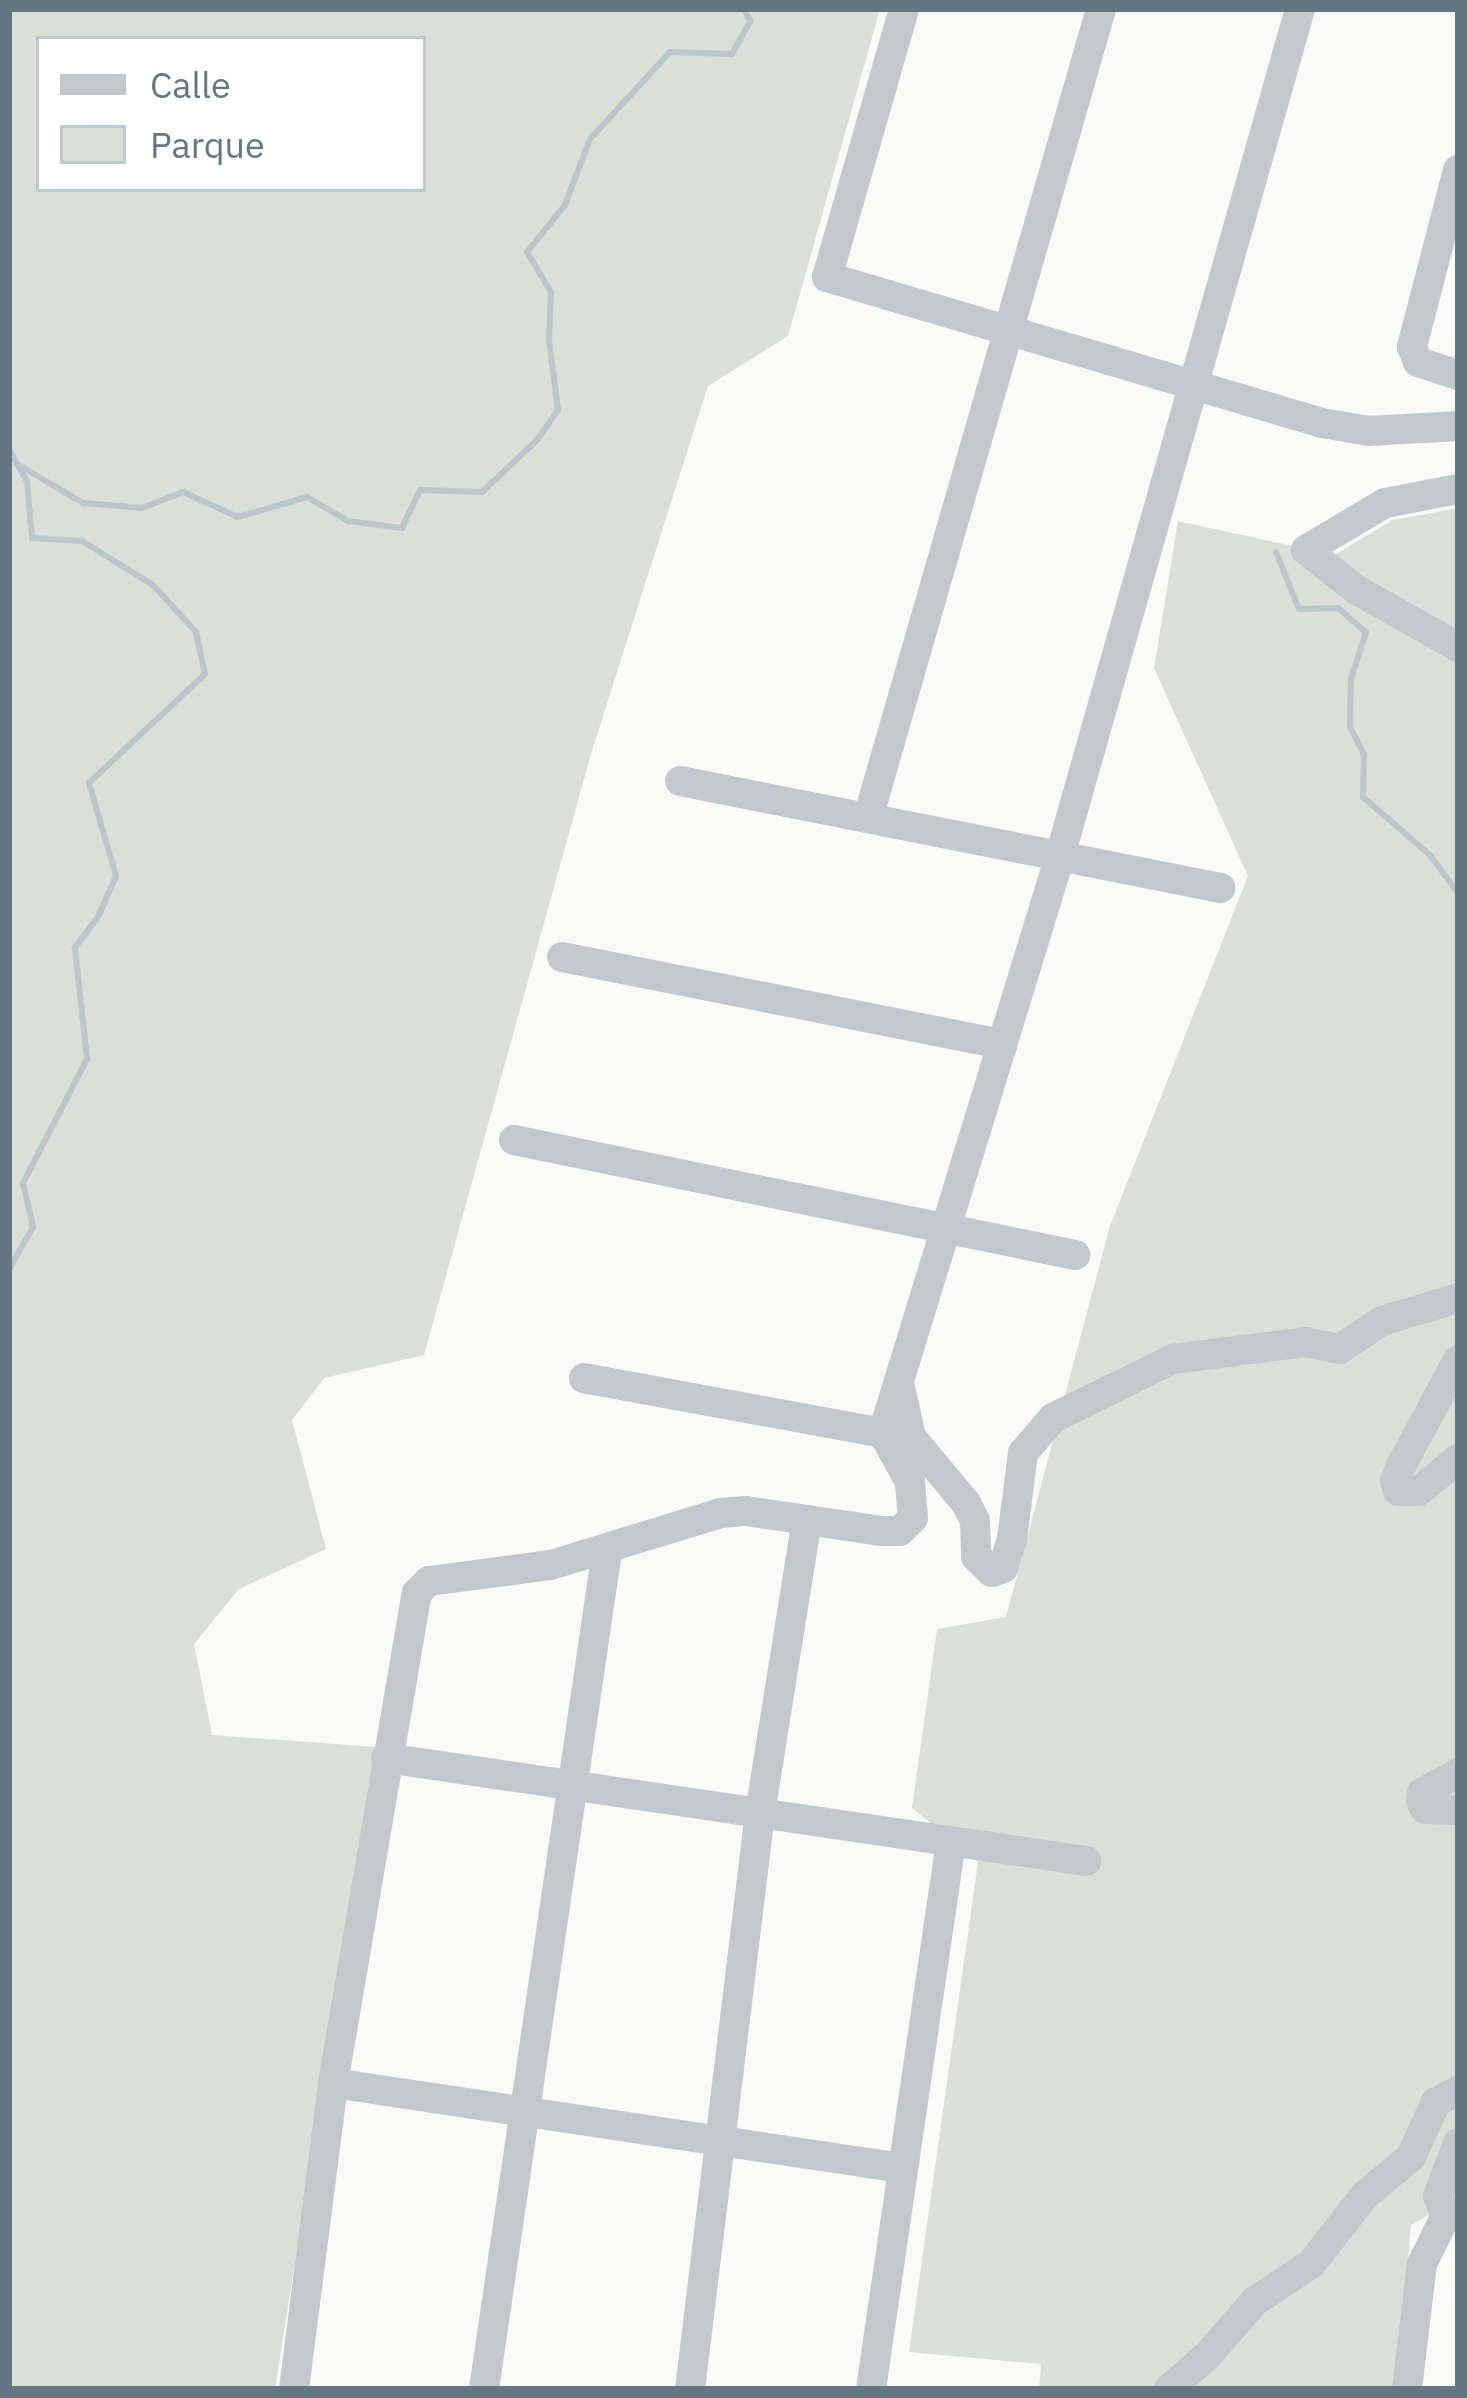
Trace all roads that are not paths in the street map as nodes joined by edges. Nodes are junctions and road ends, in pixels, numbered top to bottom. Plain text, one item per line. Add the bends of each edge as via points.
1 (904, 9) edge
2 (1101, 9) edge
3 (1300, 9) edge
4 (1458, 170) edge
5 (1009, 330) junction
6 (1458, 375) edge
7 (1191, 382) junction
8 (1458, 426) edge
9 (1458, 489) edge
10 (1458, 647) edge
11 (680, 781) dead end
12 (868, 818) junction
13 (1060, 856) junction
14 (1221, 887) dead end
15 (562, 957) dead end
16 (1002, 1045) junction
17 (514, 1140) dead end
18 (946, 1226) junction
19 (1075, 1255) dead end
20 (1458, 1298) edge
21 (1458, 1360) edge
22 (584, 1378) dead end
23 (899, 1378) junction
24 (884, 1433) junction
25 (1458, 1459) edge
26 (807, 1520) junction
27 (607, 1551) junction
28 (386, 1758) junction
29 (1458, 1773) edge
30 (572, 1785) junction
31 (1458, 1810) edge
32 (760, 1813) junction
33 (951, 1841) junction
34 (1086, 1862) dead end
35 (333, 2083) junction
36 (1458, 2091) edge
37 (524, 2112) junction
38 (717, 2142) junction
39 (1458, 2143) edge
40 (901, 2168) junction
41 (1452, 2216) edge
42 (294, 2389) edge
43 (484, 2389) edge
44 (689, 2389) edge
45 (872, 2389) edge
46 (1168, 2389) edge
47 (1407, 2389) edge

1 - 5 street via 826,277
2 - 5 street
3 - 7 street
4 - 6 street via 1412,346 1418,362
5 - 7 street
5 - 12 street
7 - 8 street via 1369,431
7 - 13 street
9 - 10 street via 1384,503 1306,550 1355,589
11 - 12 street
12 - 13 street
13 - 14 street
13 - 16 street
15 - 16 street
16 - 18 street
17 - 18 street
18 - 19 street
18 - 23 street
20 - 23 street via 1382,1321 1340,1349 1304,1342 1173,1359 1053,1418 1022,1454 1012,1539 1003,1568 992,1572 976,1557 966,1503 910,1437
21 - 25 street via 1401,1466 1398,1491 1419,1491
22 - 24 street
23 - 24 street
24 - 26 street via 910,1482 913,1518 900,1531
26 - 27 street via 722,1513
26 - 32 street
27 - 28 street via 429,1581 410,1605
27 - 30 street
28 - 30 street
28 - 35 street
29 - 31 street via 1421,1801 1425,1809
30 - 32 street
30 - 37 street
32 - 33 street
32 - 38 street
33 - 34 street
33 - 40 street
35 - 37 street
35 - 42 street
36 - 46 street via 1436,2102 1411,2157 1365,2195 1311,2264 1255,2301
37 - 38 street
37 - 43 street
38 - 40 street
38 - 44 street
39 - 41 street via 1438,2196
40 - 45 street
41 - 47 street via 1422,2264

